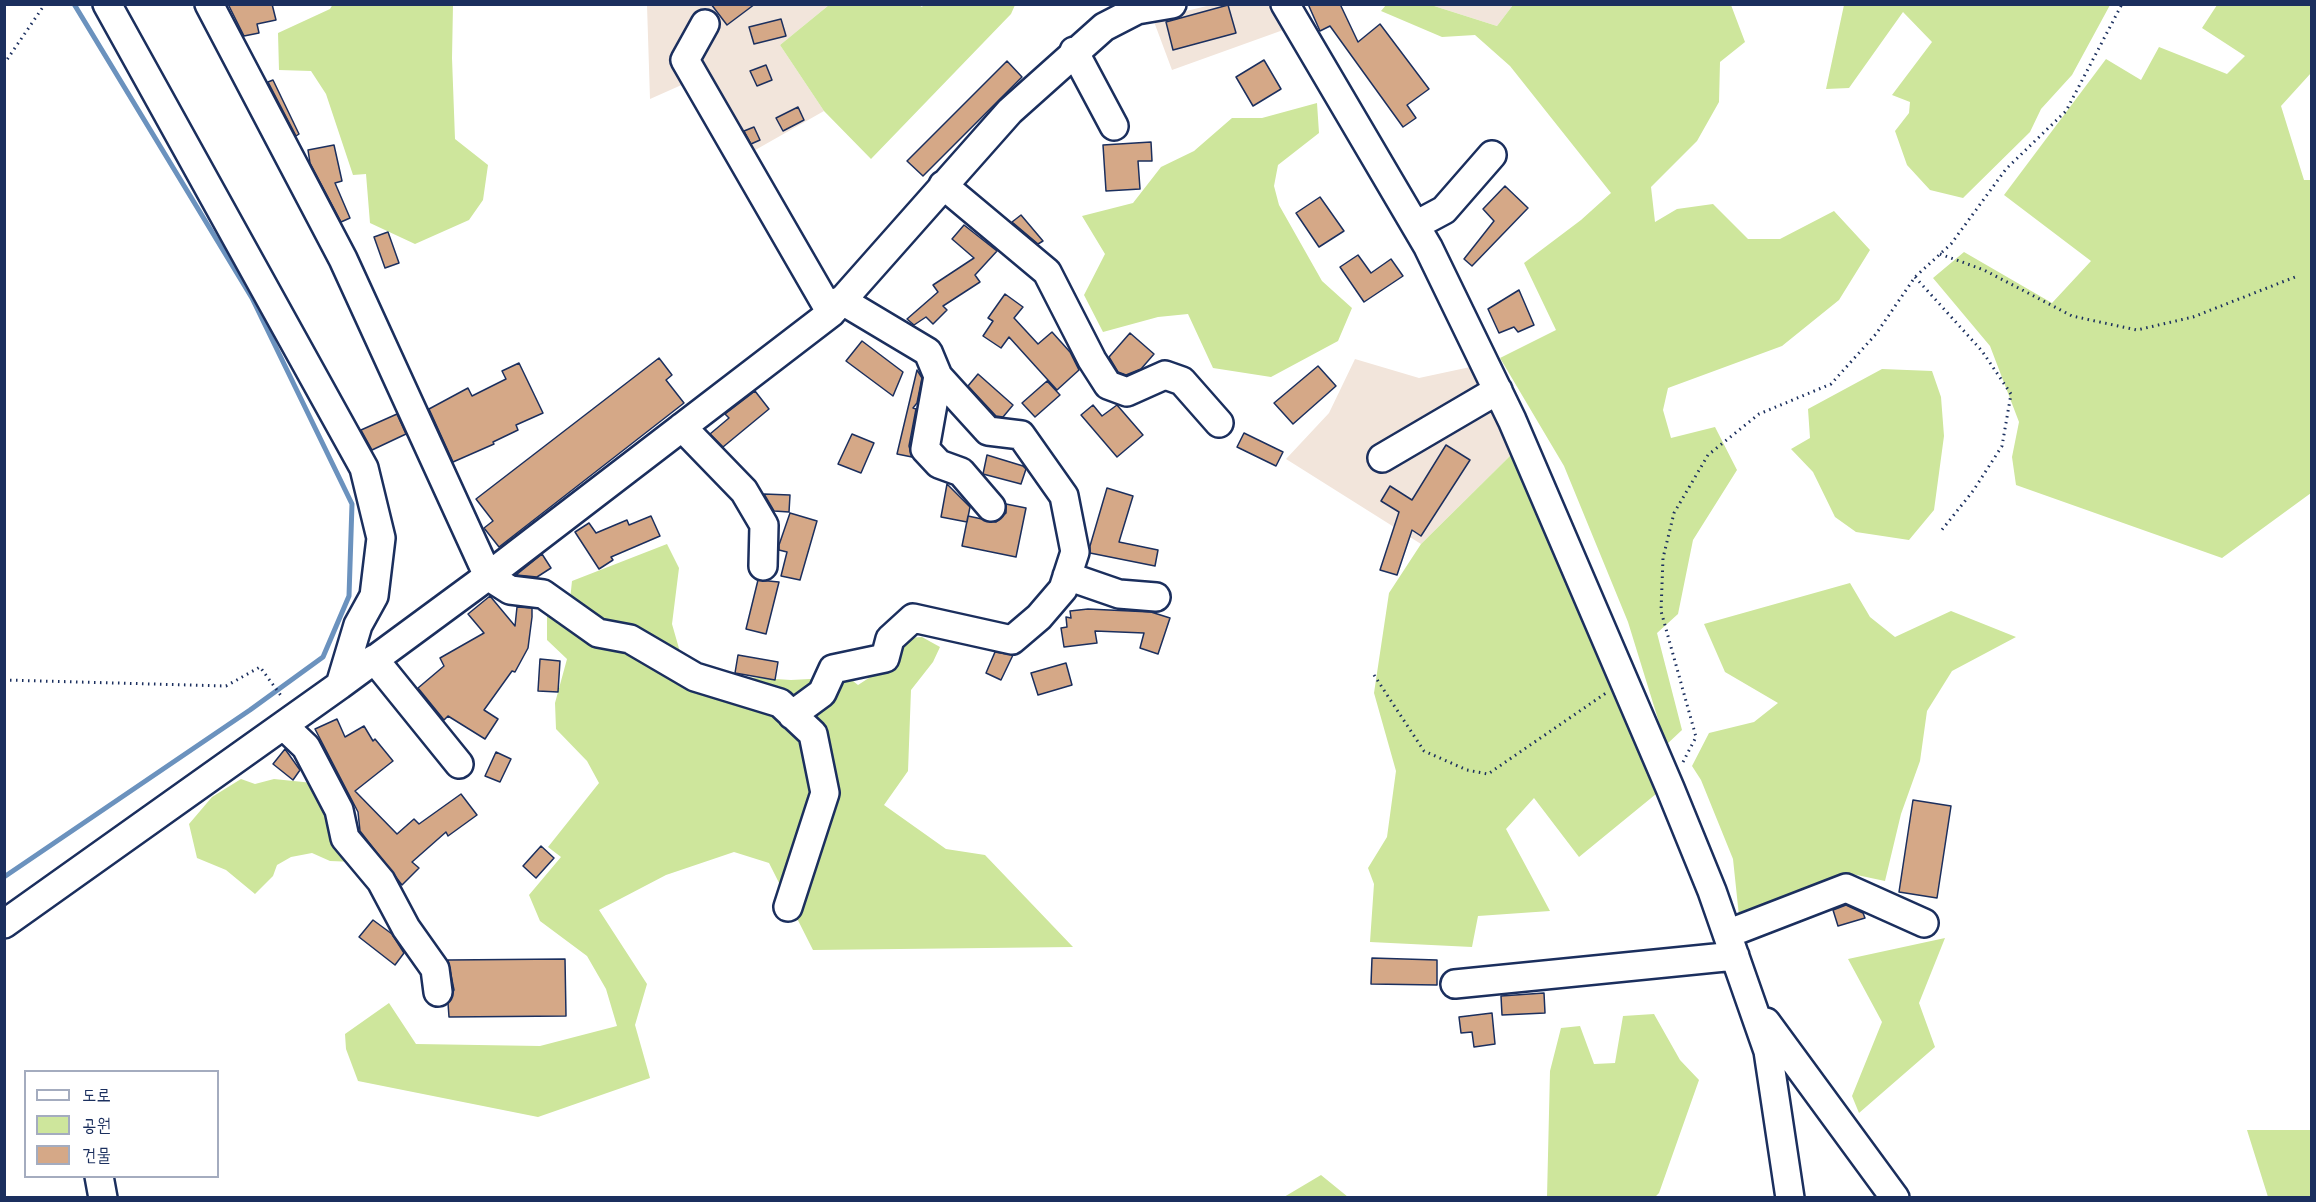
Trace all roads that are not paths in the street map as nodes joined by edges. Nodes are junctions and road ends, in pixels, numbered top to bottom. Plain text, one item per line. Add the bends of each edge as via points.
1 (107, 4) edge
2 (209, 4) edge
3 (1172, 4) edge
4 (1285, 4) edge
5 (705, 24) dead end
6 (1074, 51) junction
7 (1114, 126) dead end
8 (1492, 155) dead end
9 (943, 185) junction
10 (1416, 225) junction
11 (836, 307) junction
12 (938, 376) junction
13 (1498, 390) junction
14 (1219, 423) dead end
15 (682, 427) junction
16 (1382, 458) dead end
17 (991, 507) dead end
18 (763, 566) dead end
19 (488, 576) junction
20 (1067, 576) junction
21 (1156, 597) dead end
22 (375, 659) junction
23 (340, 685) junction
24 (792, 715) junction
25 (284, 726) junction
26 (459, 764) dead end
27 (788, 907) dead end
28 (1924, 923) dead end
29 (4, 924) edge
30 (1731, 945) junction
31 (1455, 984) dead end
32 (438, 992) dead end
33 (1751, 1001) junction
34 (99, 1178) edge
35 (104, 1197) edge
36 (1790, 1197) edge
37 (1895, 1197) edge

1 - 23 street via 364,468 381,538 374,596 358,625
2 - 19 street via 343,259
3 - 6 street via 1137,9 1104,27
4 - 10 street
5 - 11 street via 685,60
6 - 7 street
6 - 9 street via 1010,111
8 - 10 street via 1444,210
9 - 11 street
9 - 14 street via 1047,272 1108,385 1127,392 1165,375 1182,381
10 - 13 street
11 - 12 street via 928,352
11 - 15 street
12 - 17 street via 925,449 939,464 962,472
12 - 20 street via 988,431 1021,435 1064,496 1075,552
13 - 16 street
13 - 30 street via 1670,788
15 - 18 street via 744,491 765,525
15 - 19 street
19 - 22 street
19 - 24 street via 510,590 543,594 598,633 630,639 695,677 780,703
20 - 21 street via 1119,594
20 - 24 street via 1063,589 1045,610 1012,640 913,618 890,639 885,658 833,669 822,693
22 - 23 street
22 - 26 street
23 - 25 street
24 - 27 street via 813,734 825,793
25 - 29 street
25 - 32 street via 306,747 339,810 345,838 381,881 406,928 435,969
28 - 30 street via 1846,888
30 - 31 street
30 - 33 street
33 - 36 street via 1774,1077
33 - 37 street
34 - 35 street

